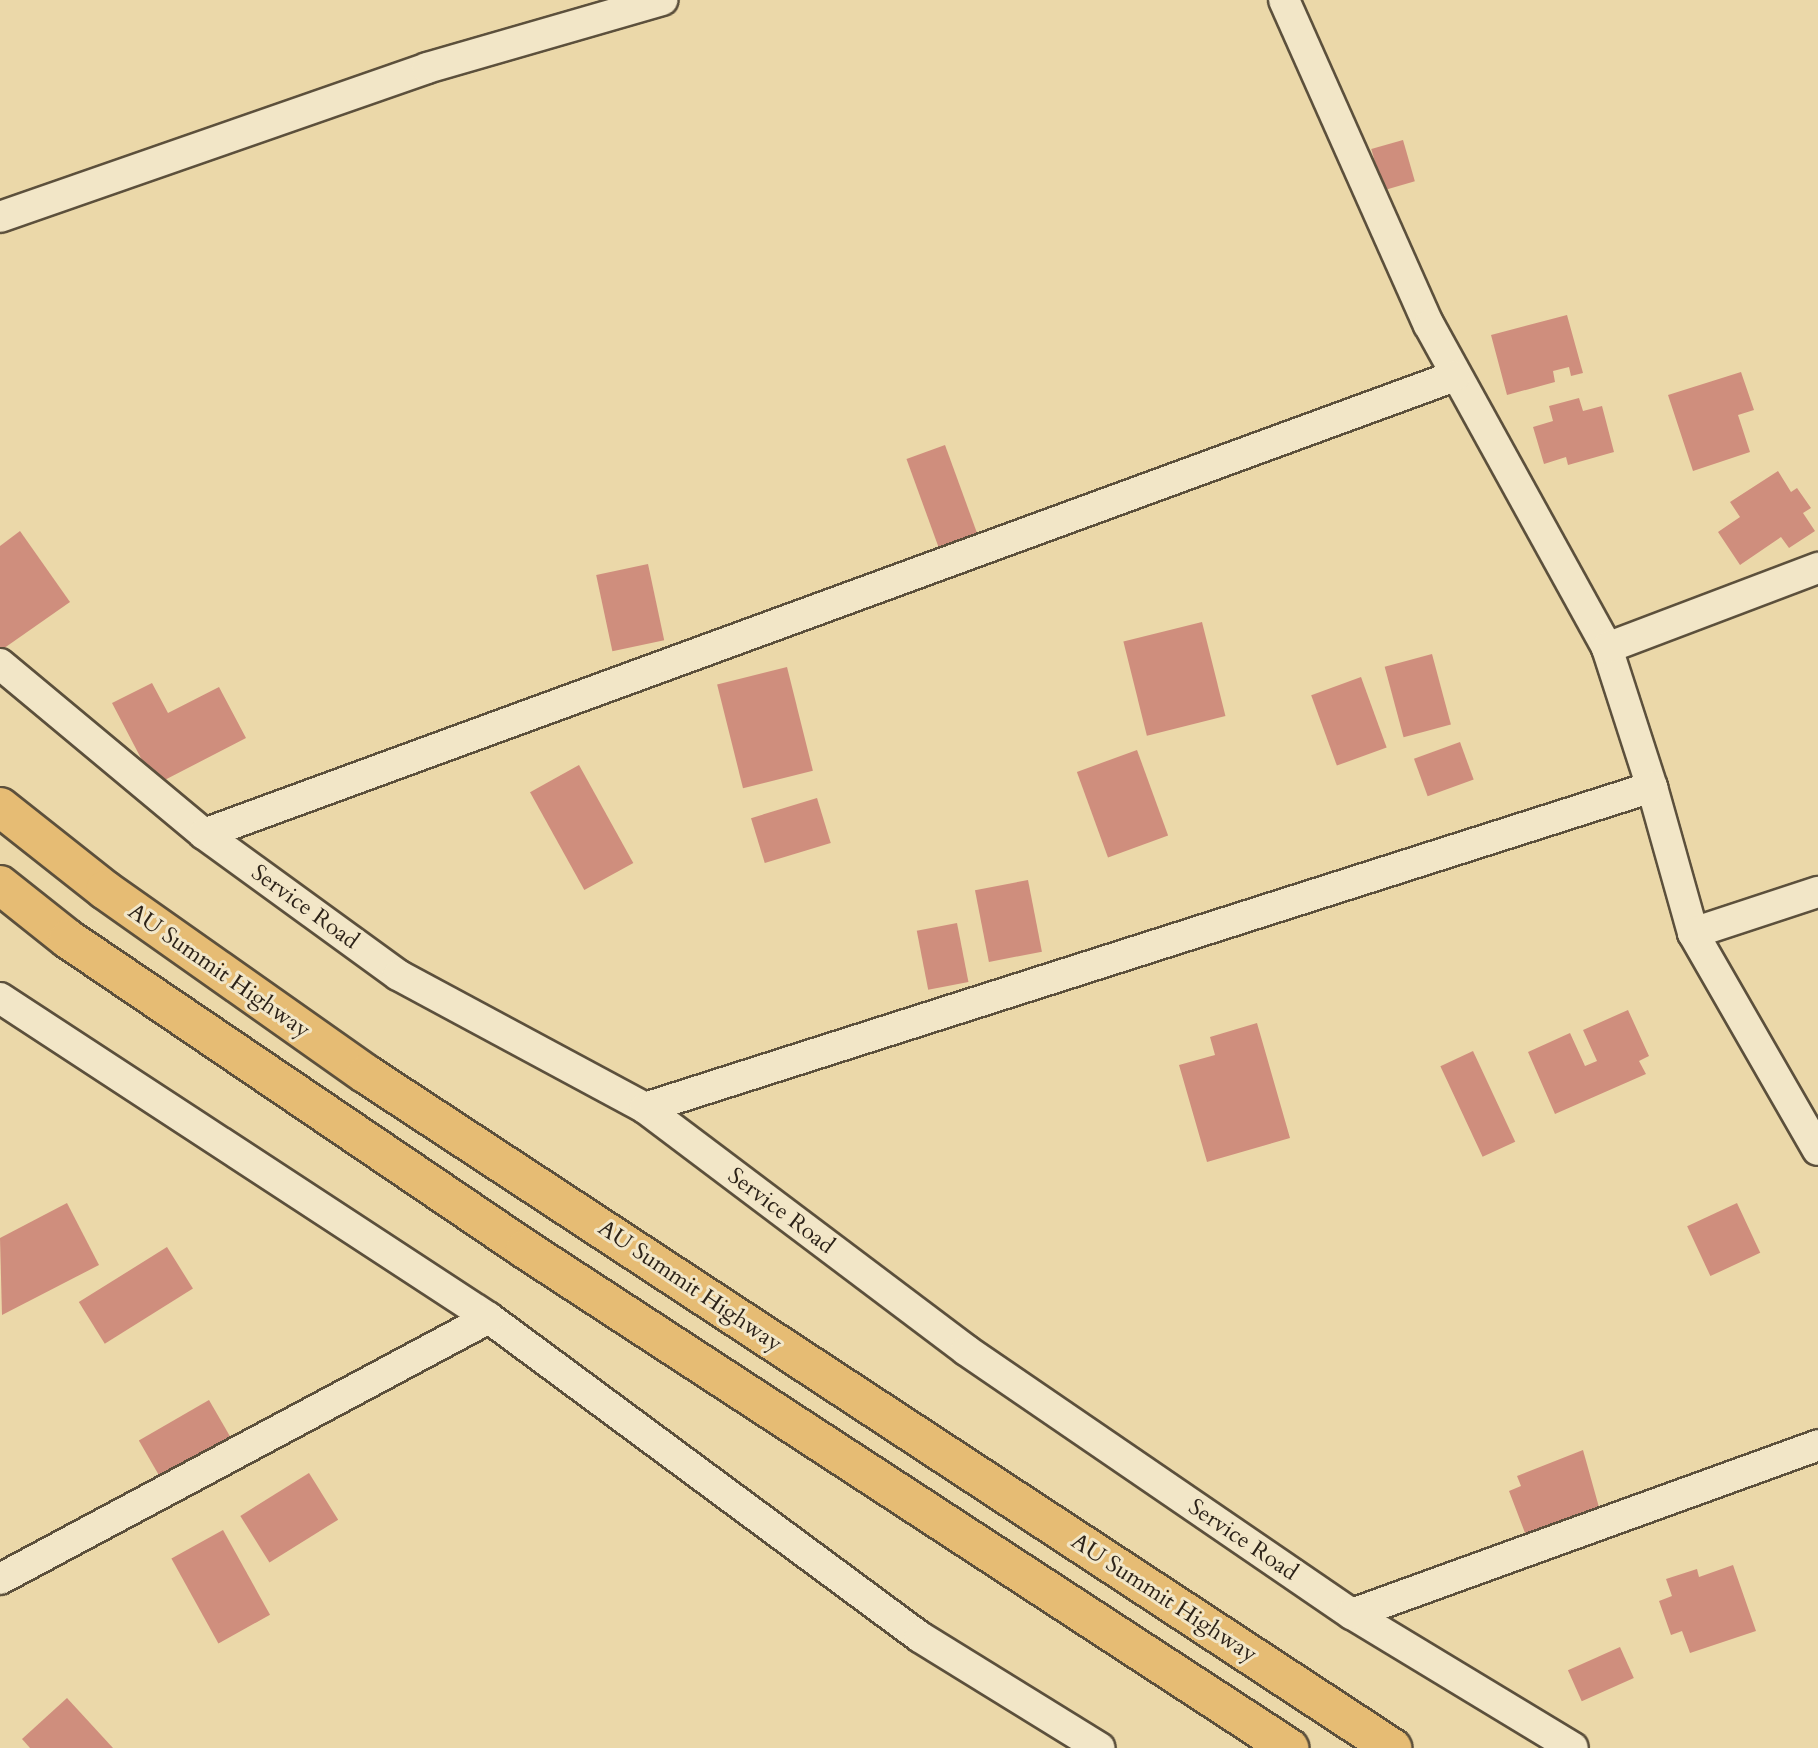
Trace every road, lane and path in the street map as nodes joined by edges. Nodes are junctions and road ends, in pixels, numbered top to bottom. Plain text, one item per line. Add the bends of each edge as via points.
1 (662, 0) edge
2 (1284, 0) edge
3 (0, 217) edge
4 (1455, 376) junction
5 (1818, 568) edge
6 (1607, 648) junction
7 (0, 664) edge
8 (1652, 787) junction
9 (0, 807) edge
10 (205, 834) junction
11 (0, 885) edge
12 (1818, 892) edge
13 (1693, 933) junction
14 (0, 998) edge
15 (645, 1108) junction
16 (1818, 1150) edge
17 (489, 1318) junction
18 (1818, 1445) edge
19 (0, 1579) edge
20 (1352, 1614) junction
21 (1100, 1748) edge
22 (1289, 1748) edge
23 (1392, 1748) edge
24 (1573, 1748) edge

1 - 3 street via 427,68
2 - 4 street
4 - 6 street
4 - 10 street
5 - 6 street
6 - 8 street
7 - 10 street, Service Road
8 - 13 street
8 - 15 street
9 - 23 main road, AU Summit Highway via 105,890 366,1074
10 - 15 street, Service Road via 398,975
11 - 22 main road via 68,939 502,1234
12 - 13 street
13 - 16 street
14 - 17 street
15 - 20 street, Service Road via 966,1350
17 - 19 street
17 - 21 street via 920,1637
18 - 20 street
20 - 24 street, Service Road

